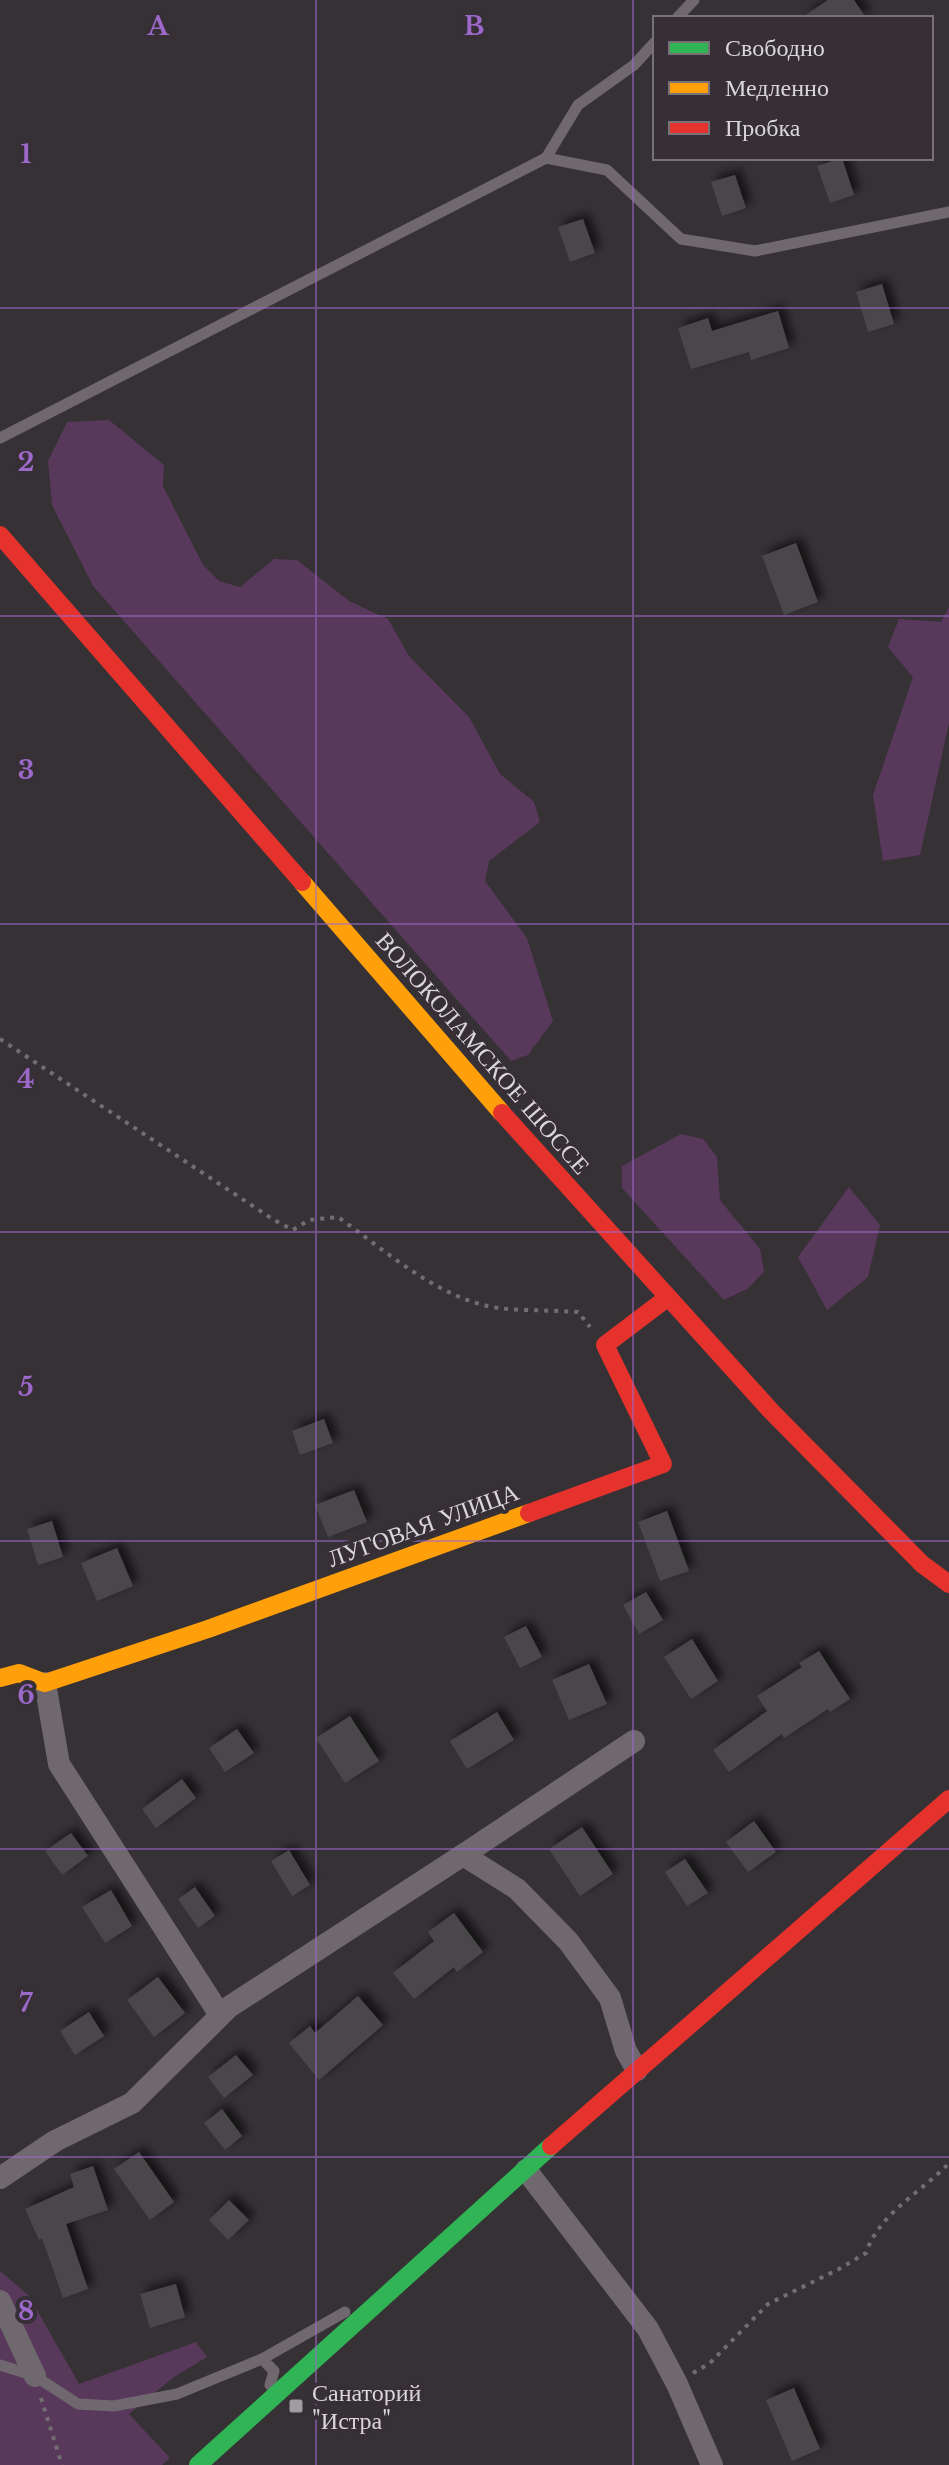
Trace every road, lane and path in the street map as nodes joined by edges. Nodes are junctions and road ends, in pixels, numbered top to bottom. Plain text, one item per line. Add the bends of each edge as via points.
1 (694, 0) edge
2 (679, 16) edge
3 (653, 44) edge
4 (546, 158) junction
5 (949, 212) edge
6 (0, 438) edge
7 (0, 535) edge
8 (0, 1039) edge
9 (667, 1298) junction
10 (605, 1345) junction
11 (949, 1584) edge
12 (0, 1678) edge
13 (45, 1683) junction
14 (634, 1741) dead end
15 (949, 1799) edge
16 (463, 1855) junction
17 (220, 2015) junction
18 (637, 2070) junction
19 (949, 2163) edge
20 (526, 2170) junction
21 (0, 2178) edge
22 (399, 2282) junction
23 (0, 2301) edge
24 (262, 2359) junction
25 (0, 2365) edge
26 (35, 2376) junction
27 (677, 2384) junction
28 (266, 2401) junction
29 (62, 2465) edge
30 (198, 2465) edge
31 (712, 2465) edge

1 - 2 lane
3 - 4 lane via 634,65 578,105
4 - 5 lane via 607,170 681,239 755,251
4 - 6 lane
7 - 9 main road, ВОЛОКОЛАМСКОЕ ШОССЕ
8 - 10 path via 293,1230 309,1220 338,1217 429,1282 498,1308 578,1312
9 - 10 main road
9 - 11 main road, ВОЛОКОЛАМСКОЕ ШОССЕ via 868,1510
10 - 13 main road, ЛУГОВАЯ УЛИЦА via 663,1464
12 - 13 main road, ЛУГОВАЯ УЛИЦА via 19,1673
13 - 17 street via 59,1764
14 - 16 street
15 - 18 main road
16 - 17 street
16 - 18 street via 517,1889 568,1941 610,1998
17 - 21 street via 132,2103 55,2141
18 - 20 main road
19 - 27 path via 897,2207 871,2237 866,2253 768,2304 710,2363
20 - 22 main road
20 - 27 street via 648,2329
22 - 24 lane
22 - 28 main road
23 - 26 street
24 - 26 lane via 177,2394 114,2406 78,2404
24 - 28 lane via 274,2371
25 - 26 lane
26 - 29 path
27 - 31 street
28 - 30 main road

